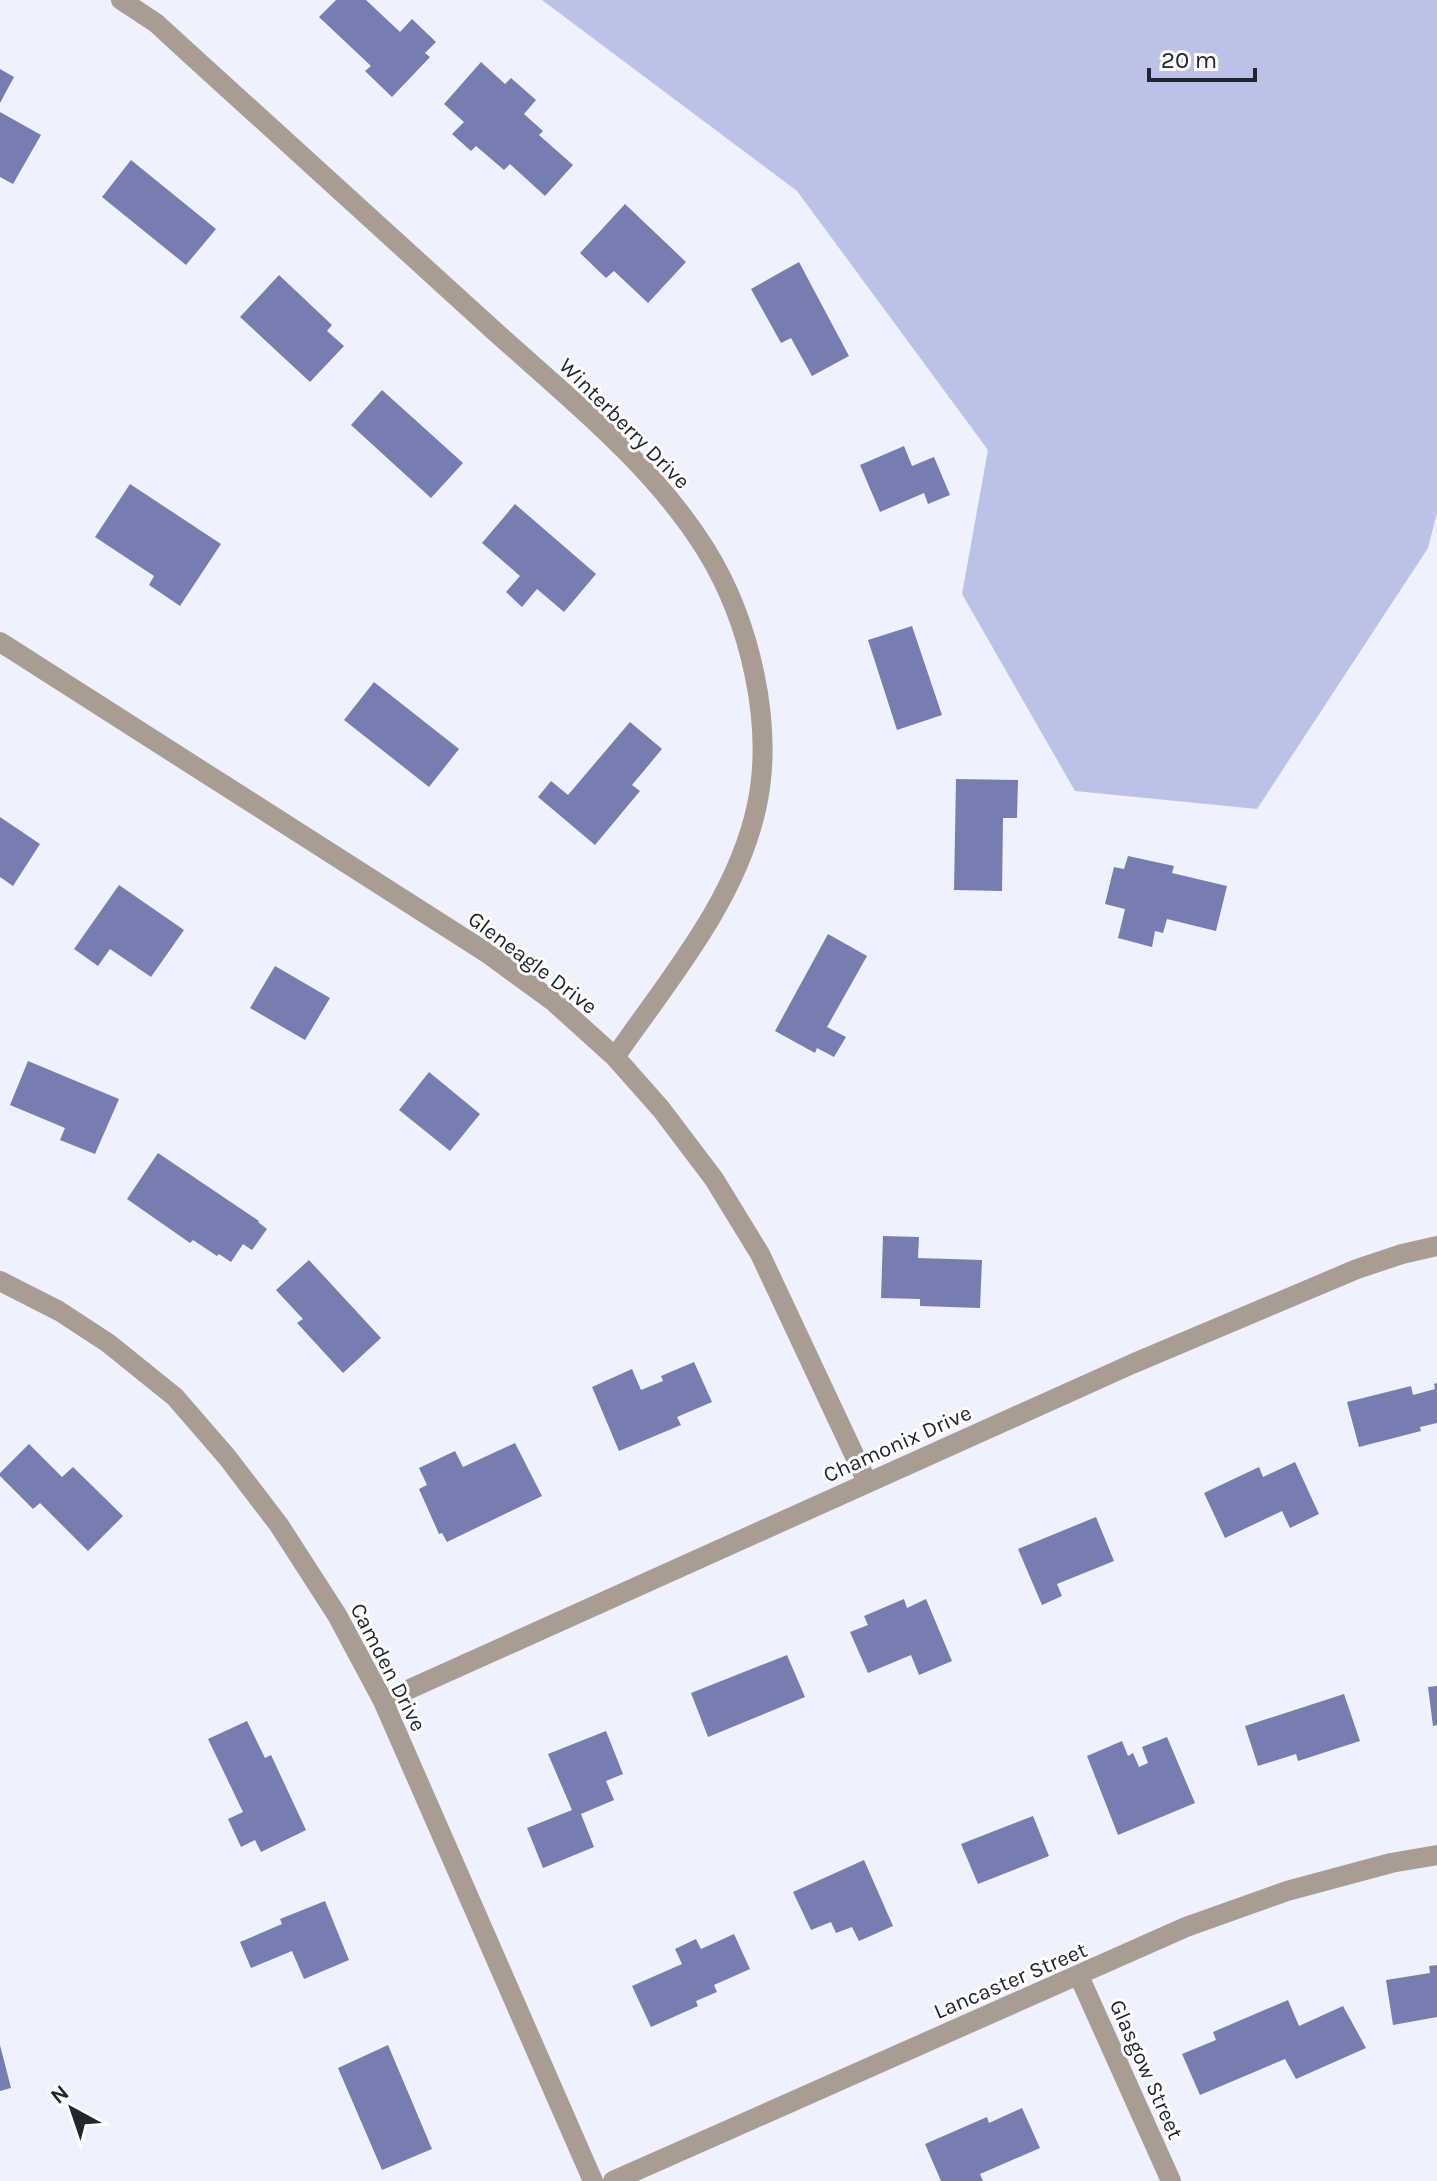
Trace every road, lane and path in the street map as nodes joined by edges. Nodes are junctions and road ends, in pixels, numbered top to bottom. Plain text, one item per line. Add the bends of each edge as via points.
1 (121, 0) edge
2 (0, 642) edge
3 (615, 1057) junction
4 (1437, 1246) edge
5 (0, 1281) edge
6 (867, 1482) junction
7 (383, 1701) junction
8 (1437, 1855) edge
9 (1079, 1976) junction
10 (593, 2181) edge
11 (613, 2181) edge
12 (1171, 2181) edge

1 - 3 street, Winterberry Drive via 156,23 593,421 667,494 729,593 760,705 764,763 757,806 745,848 713,917
2 - 3 street, Gleneagle Drive via 487,953 554,1002
3 - 6 street, Gleneagle Drive via 714,1179 760,1254
4 - 6 street, Chamonix Drive via 1357,1269
5 - 7 street, Camden Drive via 108,1343 175,1397 279,1525 337,1615
6 - 7 street, Chamonix Drive
7 - 10 street, Camden Drive
8 - 9 street, Lancaster Street via 1287,1891 1186,1927
9 - 11 street, Lancaster Street
9 - 12 street, Glasgow Street

